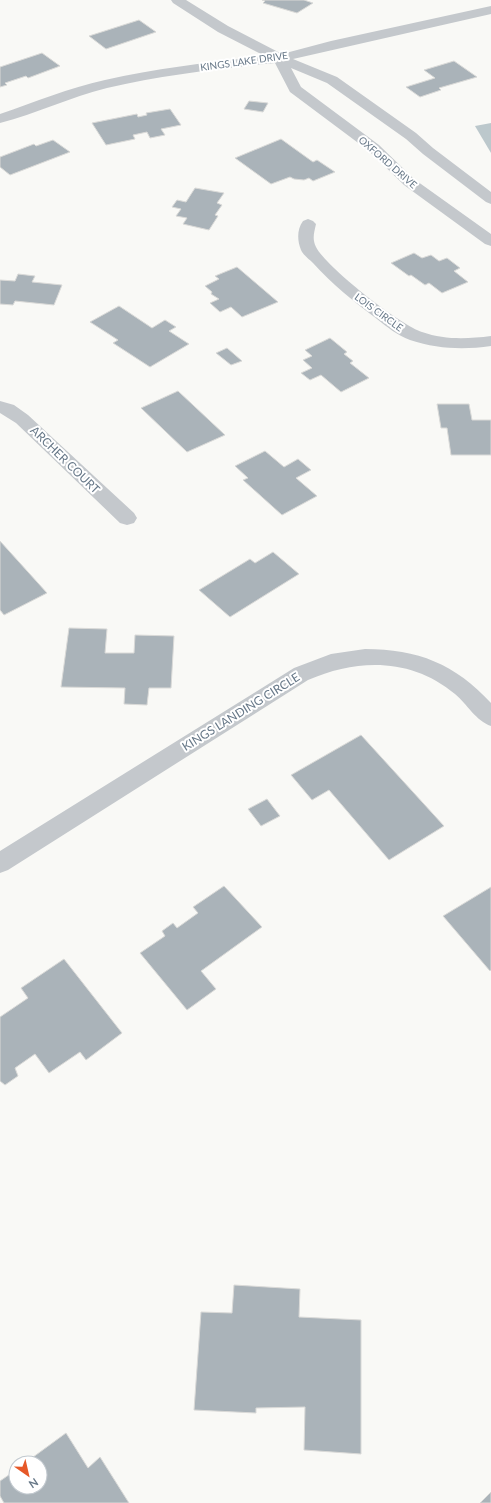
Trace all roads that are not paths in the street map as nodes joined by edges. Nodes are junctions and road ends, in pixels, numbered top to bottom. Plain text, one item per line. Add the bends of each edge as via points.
1 (177, 0) edge
2 (491, 10) edge
3 (280, 58) junction
4 (0, 119) edge
5 (491, 199) edge
6 (308, 224) dead end
7 (491, 241) edge
8 (491, 340) edge
9 (0, 407) edge
10 (127, 518) dead end
11 (491, 717) edge
12 (0, 863) edge

1 - 3 street via 223,29
2 - 3 street, KINGS LAKE DRIVE via 331,44
3 - 4 street, KINGS LAKE DRIVE via 203,67 106,84
3 - 5 street via 332,80 411,136
3 - 7 street, OXFORD DRIVE via 295,89 374,148 410,182
6 - 8 street, LOIS CIRCLE via 305,238 310,250 364,302 404,331 442,343 466,344
9 - 10 street, ARCHER COURT via 8,409 22,419
11 - 12 street, KINGS LANDING CIRCLE via 462,688 438,672 410,661 380,656 350,658 322,664 301,674

